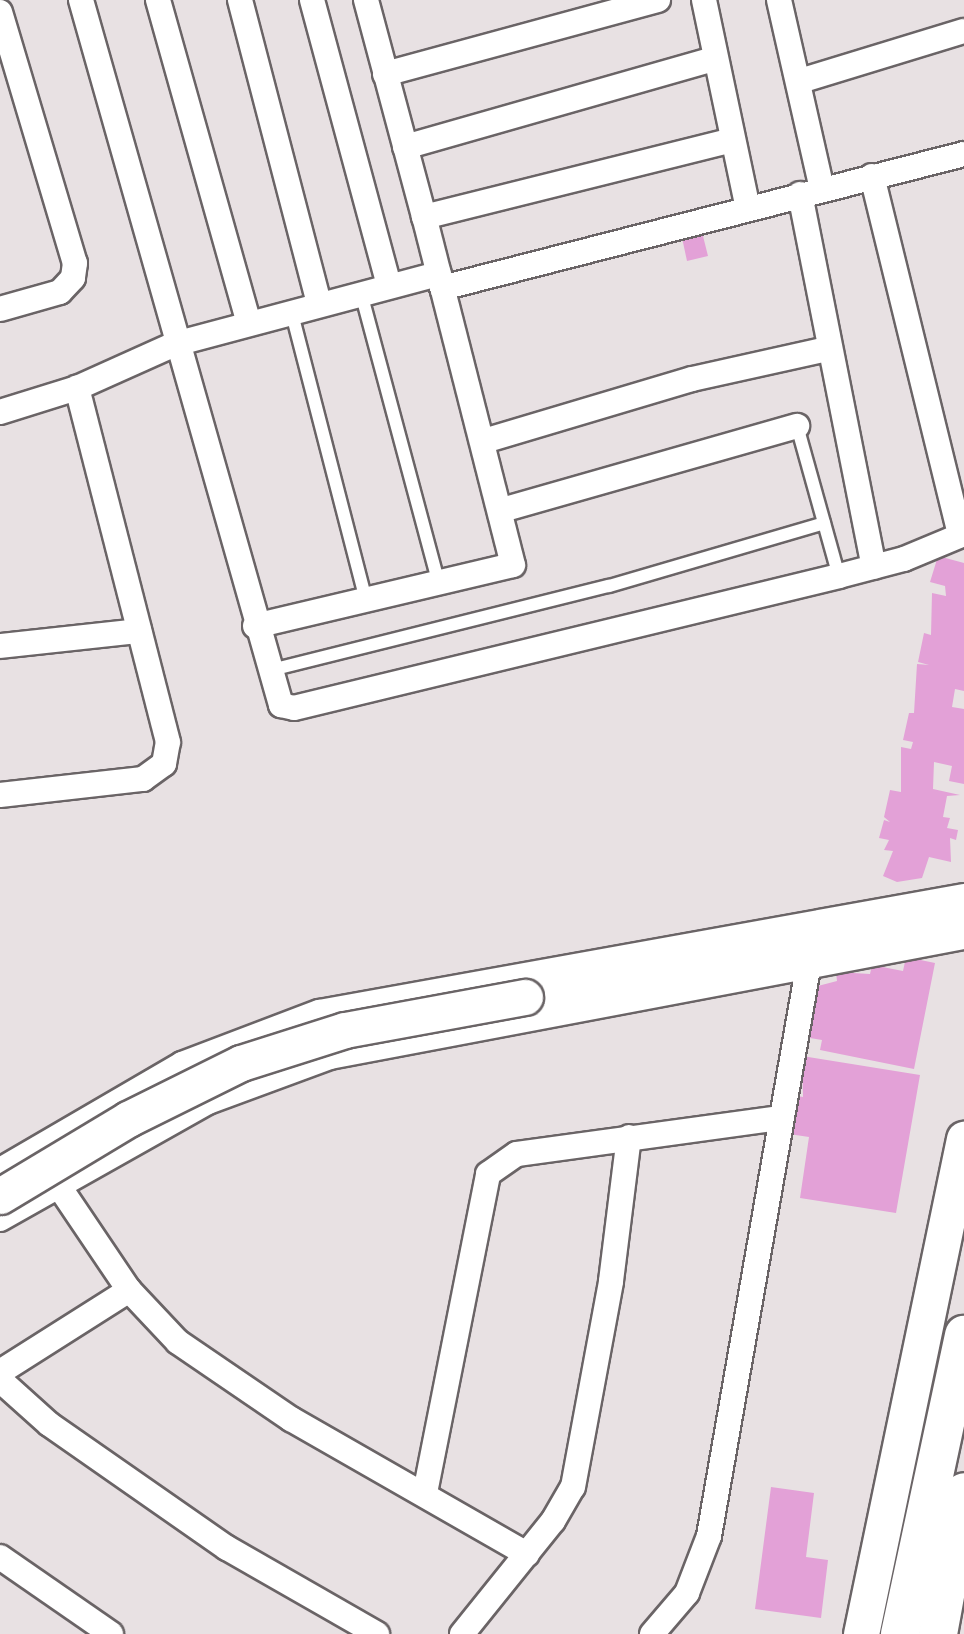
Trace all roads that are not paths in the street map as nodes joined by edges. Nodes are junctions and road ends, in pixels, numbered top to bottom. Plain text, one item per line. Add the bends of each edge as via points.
1 (12, 0) edge
2 (81, 0) edge
3 (158, 0) edge
4 (240, 0) edge
5 (312, 0) edge
6 (368, 0) edge
7 (658, 0) edge
8 (704, 0) edge
9 (779, 0) edge
10 (0, 3) edge
11 (0, 12) edge
12 (964, 31) edge
13 (713, 59) junction
14 (385, 74) junction
15 (800, 81) junction
16 (733, 140) junction
17 (405, 147) junction
18 (964, 153) edge
19 (872, 176) junction
20 (811, 192) junction
21 (748, 208) junction
22 (424, 216) junction
23 (440, 281) junction
24 (389, 286) junction
25 (360, 293) junction
26 (319, 303) junction
27 (0, 309) edge
28 (291, 310) junction
29 (248, 321) junction
30 (175, 344) junction
31 (827, 349) junction
32 (77, 388) junction
33 (0, 412) edge
34 (797, 426) joint
35 (484, 441) junction
36 (502, 510) junction
37 (824, 523) junction
38 (962, 534) edge
39 (874, 567) junction
40 (839, 576) junction
41 (439, 584) junction
42 (366, 601) junction
43 (255, 626) junction
44 (139, 631) junction
45 (0, 646) edge
46 (266, 671) junction
47 (0, 795) edge
48 (964, 896) edge
49 (964, 917) edge
50 (964, 937) edge
51 (808, 968) junction
52 (781, 1118) junction
53 (629, 1138) junction
54 (964, 1139) edge
55 (35, 1148) junction
56 (0, 1170) edge
57 (59, 1187) junction
58 (0, 1196) edge
59 (0, 1219) edge
60 (129, 1290) junction
61 (964, 1335) edge
62 (0, 1372) edge
63 (0, 1380) edge
64 (964, 1492) edge
65 (425, 1493) junction
66 (527, 1554) junction
67 (0, 1558) edge
68 (111, 1634) edge
69 (377, 1634) edge
70 (462, 1634) edge
71 (652, 1634) edge
72 (861, 1634) edge
73 (900, 1634) edge
74 (938, 1634) edge

1 - 10 street
2 - 30 street
3 - 29 street
4 - 26 street
5 - 24 street
6 - 14 street
7 - 14 street
8 - 13 street
9 - 15 street
11 - 27 street via 75,263 73,278 60,292
12 - 15 street
13 - 16 street
13 - 17 street
14 - 17 street
15 - 20 street
16 - 21 street
16 - 22 street
17 - 22 street
18 - 19 street
19 - 20 street
19 - 38 street
20 - 21 street
20 - 31 street
21 - 23 street
22 - 23 street
23 - 24 street
23 - 35 street
24 - 25 street
25 - 26 street
25 - 41 lane
26 - 28 street
28 - 29 street
28 - 42 lane
29 - 30 street
30 - 32 street
30 - 43 street
31 - 35 street via 692,379
31 - 39 street
32 - 33 street
32 - 44 street
34 - 36 street
34 - 37 lane
35 - 36 street
36 - 41 street via 513,565
37 - 40 lane
37 - 46 lane via 609,586
38 - 39 street
39 - 40 street
40 - 46 street via 294,708 273,696
41 - 42 street
42 - 43 street
43 - 46 street
44 - 45 street
44 - 47 street via 169,742 164,764 143,779
48 - 55 street via 319,1012 182,1064
49 - 58 street, bridge via 345,1030 242,1063 152,1106
50 - 51 street
51 - 52 street
51 - 57 street via 330,1057 208,1102
52 - 53 street
52 - 71 street via 709,1536 687,1593
53 - 65 street via 517,1154 488,1174
53 - 66 street via 579,1466 565,1504
54 - 72 street
55 - 56 street
55 - 57 street
57 - 59 street
57 - 60 street
60 - 62 street
60 - 65 street via 178,1342 291,1419
61 - 73 highway
63 - 69 street via 49,1424 227,1548
64 - 74 highway
65 - 66 street
66 - 70 street
67 - 68 street

